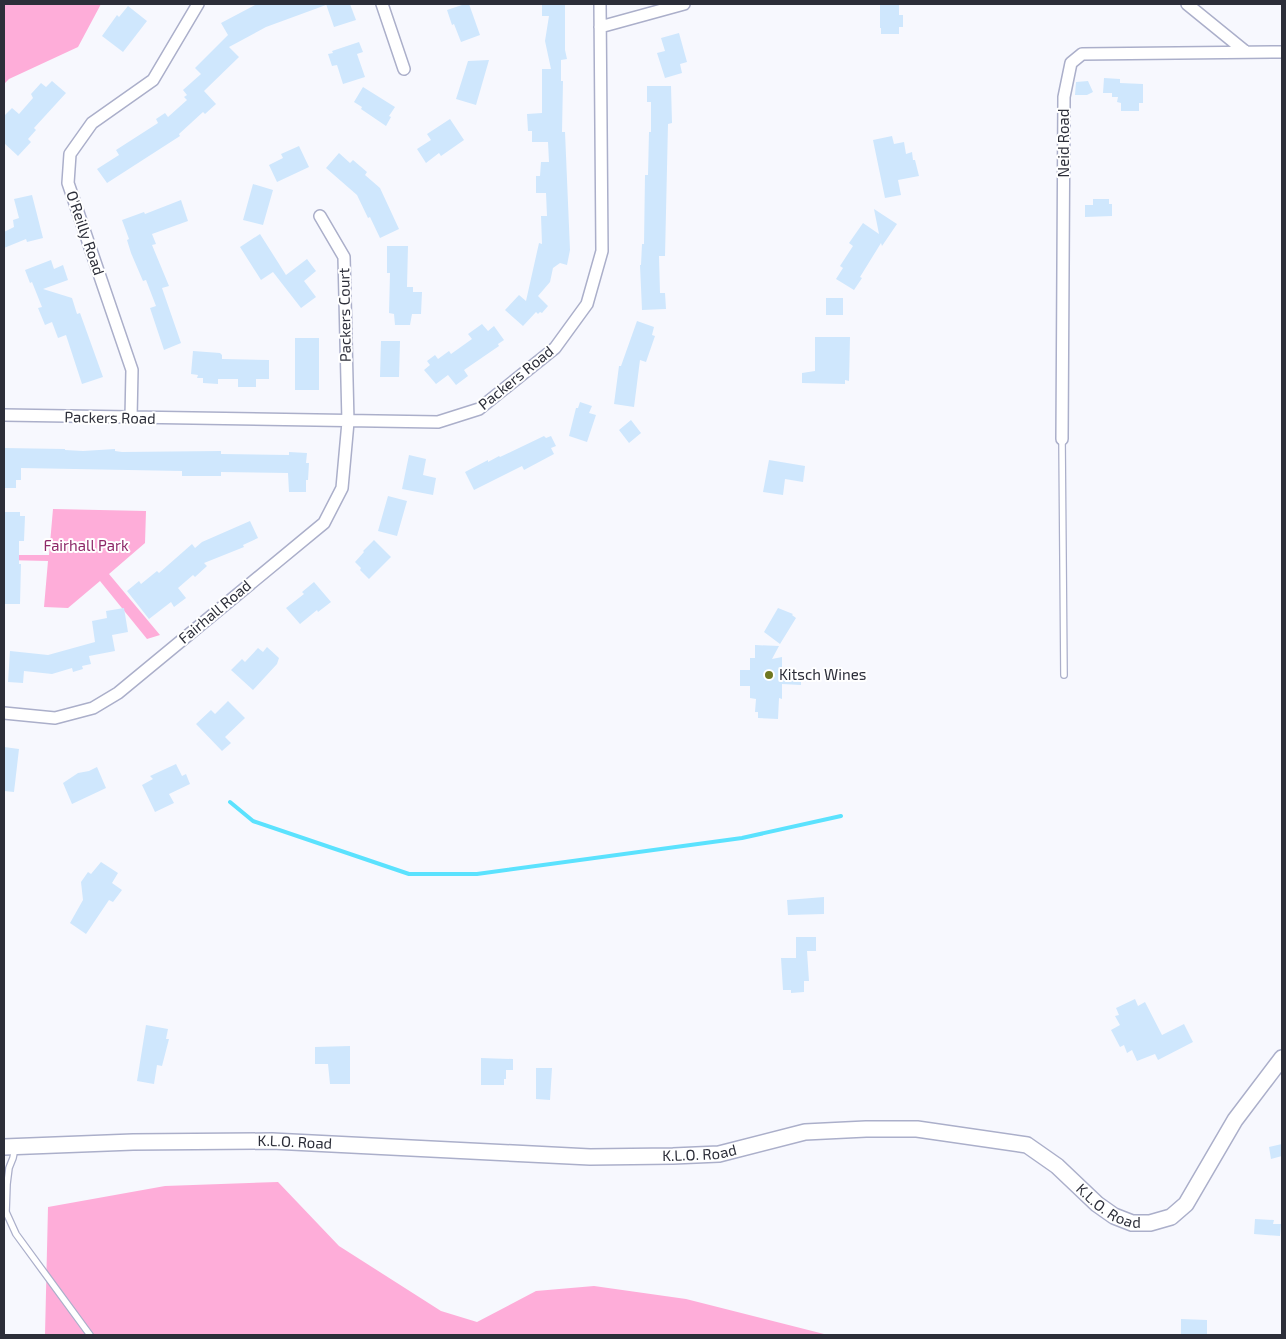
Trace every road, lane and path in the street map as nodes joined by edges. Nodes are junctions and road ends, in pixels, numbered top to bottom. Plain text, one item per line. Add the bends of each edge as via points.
1 (198, 4) edge
2 (382, 4) edge
3 (600, 4) edge
4 (684, 4) edge
5 (1187, 4) edge
6 (600, 27) junction
7 (1246, 52) junction
8 (1282, 52) edge
9 (404, 69) dead end
10 (320, 216) dead end
11 (4, 416) edge
12 (131, 418) junction
13 (348, 422) junction
14 (1062, 439) joint
15 (1064, 675) dead end
16 (4, 713) edge
17 (1282, 1058) edge
18 (10, 1147) edge
19 (5, 1211) edge
20 (90, 1335) edge

1 - 12 street, O'Reilly Road via 153,80 92,123 70,154 68,182 132,370
2 - 9 street
3 - 6 street, Packers Road
4 - 6 street
5 - 7 street
6 - 13 street, Packers Road via 602,251 588,304 555,348 479,409 438,422
7 - 8 street, Neid Road
7 - 14 street, Neid Road via 1082,54 1070,63 1064,97
10 - 13 street, Packers Court via 344,257
11 - 12 street, Packers Road
12 - 13 street, Packers Road
13 - 16 street, Fairhall Road via 342,488 324,523 118,693 93,708 56,718
14 - 15 lane
17 - 18 main road, K.L.O. Road via 1235,1120 1186,1204 1171,1217 1150,1223 1132,1223 1114,1216 1057,1166 1027,1145 917,1129 805,1132 719,1154 590,1157 272,1141
18 - 19 lane via 13,1158
19 - 20 lane via 16,1234

